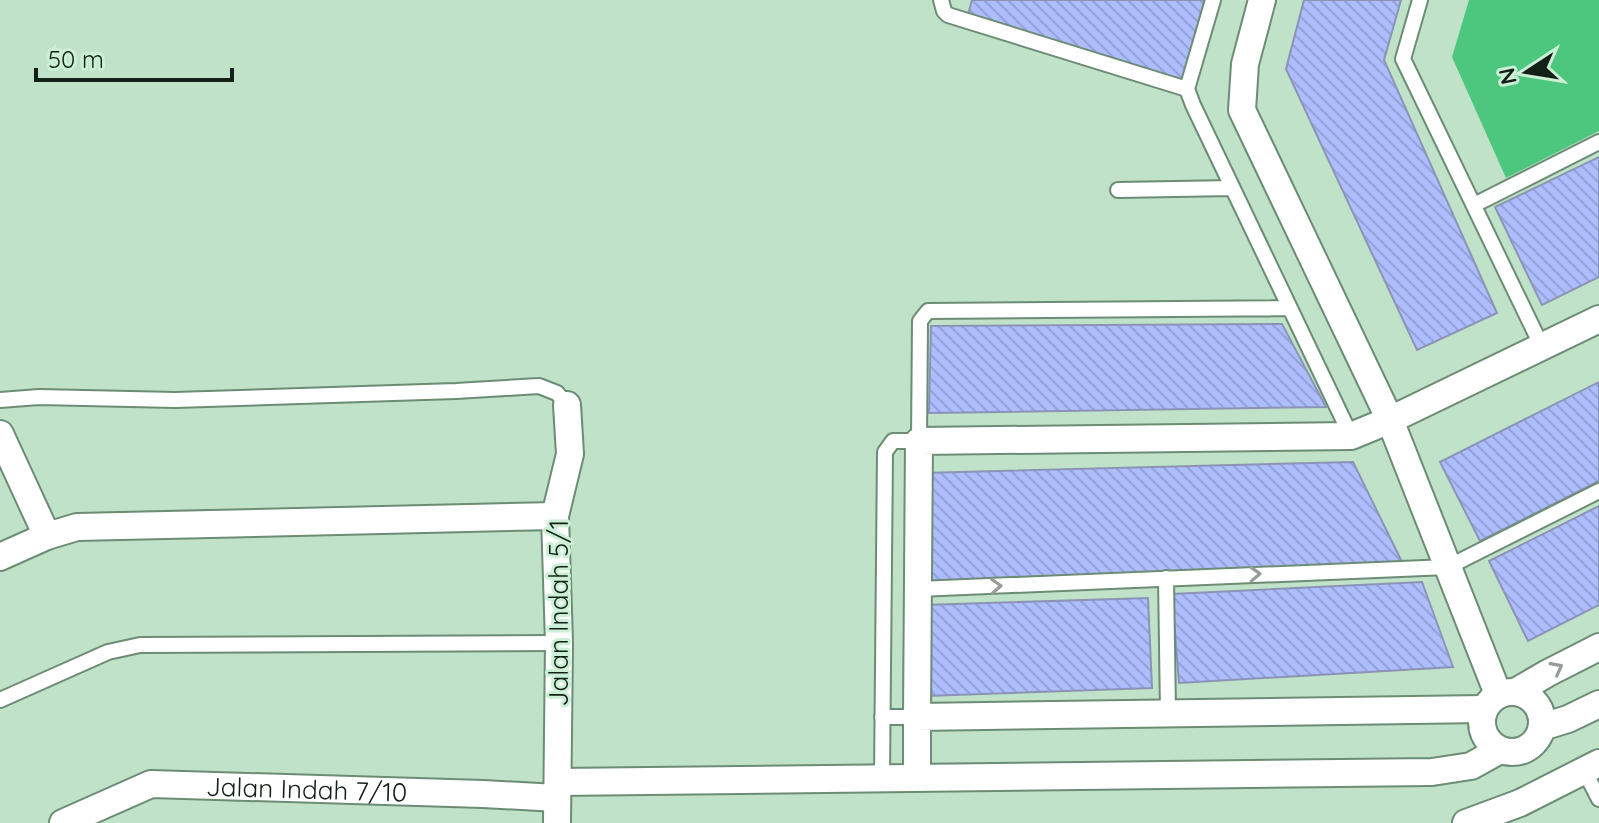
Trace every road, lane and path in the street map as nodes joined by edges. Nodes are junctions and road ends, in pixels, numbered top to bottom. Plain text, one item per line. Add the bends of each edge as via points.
1 (941, 0) edge
2 (1213, 0) edge
3 (1262, 0) edge
4 (1420, 0) edge
5 (1187, 89) junction
6 (1599, 142) edge
7 (1232, 188) junction
8 (1118, 190) dead end
9 (1474, 205) junction
10 (1290, 308) junction
11 (1599, 319) edge
12 (1542, 347) junction
13 (0, 400) edge
14 (567, 405) joint
15 (1390, 420) junction
16 (0, 434) edge
17 (1351, 436) junction
18 (919, 441) junction
19 (1599, 491) edge
20 (555, 516) junction
21 (47, 536) junction
22 (0, 557) edge
23 (1448, 567) junction
24 (1166, 578) junction
25 (918, 589) junction
26 (559, 643) junction
27 (1599, 647) edge
28 (1500, 698) junction
29 (0, 700) edge
30 (1599, 704) edge
31 (1168, 713) junction
32 (882, 717) junction
33 (917, 717) junction
34 (1542, 727) junction
35 (1500, 750) junction
36 (1592, 766) edge
37 (882, 777) junction
38 (917, 777) junction
39 (1599, 799) edge
40 (557, 801) edge
41 (63, 823) edge
42 (1466, 823) edge

1 - 5 lane via 948,15
2 - 5 lane
3 - 15 street via 1245,64 1242,110
4 - 9 lane via 1403,59
5 - 7 lane
6 - 9 lane
7 - 8 lane
7 - 10 lane
9 - 12 lane
10 - 17 lane
10 - 18 lane via 928,311 920,321
11 - 12 street
12 - 15 street
13 - 14 lane via 175,400 539,386 557,393
14 - 20 street, Jalan Indah 5/1 via 570,454
15 - 17 street
15 - 23 street
16 - 21 street
17 - 18 street
18 - 25 street
18 - 32 lane via 893,441 885,452
19 - 23 lane
20 - 21 street via 77,527
20 - 26 street, Jalan Indah 5/1
21 - 22 street
24 -> 23 lane
23 - 28 street
25 -> 24 lane
24 - 31 lane
25 - 33 street
26 - 29 lane via 140,645 108,652
26 - 40 street, Jalan Indah 5/1
28 -> 27 street
28 - 31 street
28 - 34 street via 1531,698 1541,711
28 - 35 street via 1482,721 1483,733
30 - 34 street
31 - 33 street
32 - 33 lane
32 - 37 lane
33 - 38 street
34 - 35 street via 1522,751
35 - 38 street, Jalan Indah 7/10 via 1471,766 1432,772
36 - 39 lane
36 - 42 street via 1520,803
37 - 38 street, Jalan Indah 7/10
37 - 40 street, Jalan Indah 7/10
40 - 41 street, Jalan Indah 7/10 via 151,784

